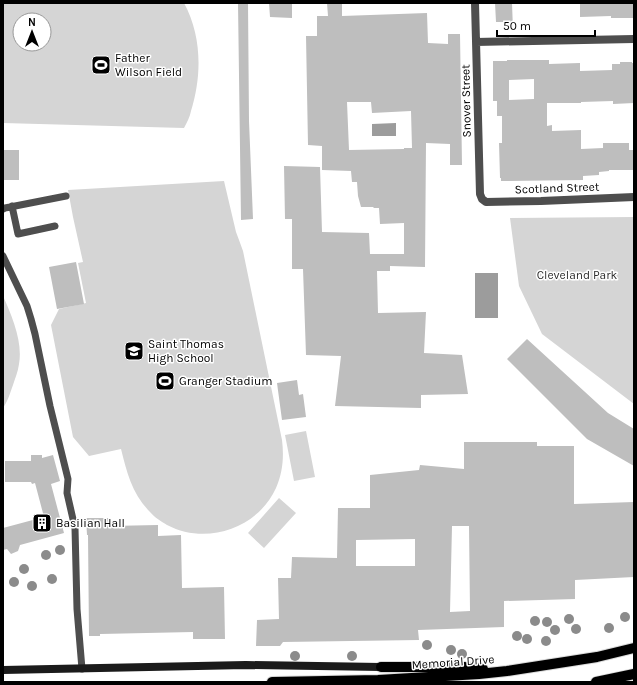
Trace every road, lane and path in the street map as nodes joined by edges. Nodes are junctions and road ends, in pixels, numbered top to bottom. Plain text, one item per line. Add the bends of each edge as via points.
1 (475, 3) edge
2 (634, 39) edge
3 (476, 42) junction
4 (66, 196) dead end
5 (634, 197) edge
6 (482, 198) joint
7 (12, 206) junction
8 (3, 209) edge
9 (55, 226) dead end
10 (3, 256) edge
11 (634, 648) edge
12 (381, 667) joint
13 (82, 669) junction
14 (3, 670) edge
15 (507, 671) junction
16 (634, 674) edge
17 (272, 682) edge
18 (596, 682) edge

1 - 3 street, Snover Street
2 - 3 street
3 - 6 street, Snover Street
4 - 7 lane
5 - 6 street, Scotland Street via 486,202
7 - 8 lane
7 - 9 lane via 18,234
10 - 13 lane via 31,319 68,479 67,493 76,528 77,609
11 - 15 main road, Memorial Drive via 597,657
12 - 13 street via 246,664
12 - 15 main road via 464,667
13 - 14 street
15 - 17 main road, Memorial Drive via 378,680
16 - 18 main road

